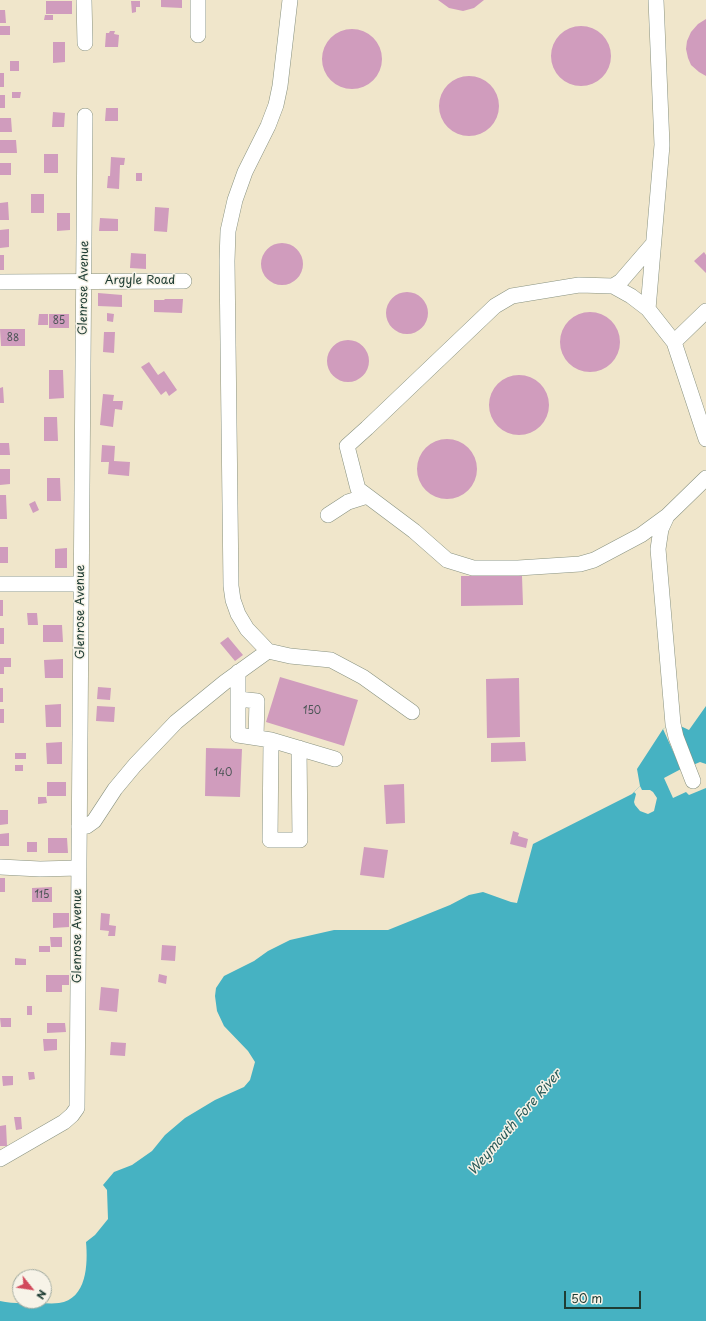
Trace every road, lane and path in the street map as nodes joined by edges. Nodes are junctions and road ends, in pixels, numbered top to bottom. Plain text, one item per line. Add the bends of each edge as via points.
1 (84, 0) edge
2 (198, 0) edge
3 (290, 0) edge
4 (656, 0) edge
5 (198, 35) dead end
6 (85, 43) dead end
7 (85, 116) dead end
8 (653, 244) junction
9 (184, 281) dead end
10 (0, 282) edge
11 (84, 282) junction
12 (613, 286) junction
13 (648, 309) junction
14 (706, 311) edge
15 (674, 342) junction
16 (706, 439) edge
17 (706, 478) edge
18 (367, 496) junction
19 (328, 515) dead end
20 (667, 516) junction
21 (0, 584) edge
22 (81, 584) junction
23 (268, 651) junction
24 (238, 672) junction
25 (412, 712) dead end
26 (271, 740) junction
27 (299, 748) junction
28 (335, 759) dead end
29 (693, 781) dead end
30 (79, 827) junction
31 (0, 867) edge
32 (79, 868) junction
33 (0, 1159) edge

1 - 6 street
2 - 5 street
3 - 23 street via 276,105 245,172 228,231 231,586 238,614 247,629
4 - 8 street via 662,145
7 - 11 street, Glenrose Avenue
8 - 12 street via 621,281
8 - 13 street
9 - 11 street, Argyle Road
10 - 11 street, Argyle Road
11 - 22 street, Glenrose Avenue
12 - 13 street
12 - 18 street via 579,285 512,296 495,306 347,446 358,489
13 - 15 street
14 - 15 street
15 - 16 street
17 - 20 street
18 - 19 street via 348,502
18 - 20 street via 414,530 447,560 473,568 580,564 594,560 640,535
20 - 29 street via 661,529 658,549 674,724 676,737
21 - 22 street
22 - 30 street, Glenrose Avenue
23 - 24 street
23 - 25 street via 331,660 363,677
24 - 26 street via 238,735
24 - 30 street via 192,708 162,736 121,781 94,821 87,826
26 - 27 street
26 - 27 street via 270,840 300,840
27 - 28 street
30 - 32 street, Glenrose Avenue
31 - 32 street
32 - 33 street, Glenrose Avenue via 77,1108 64,1122

